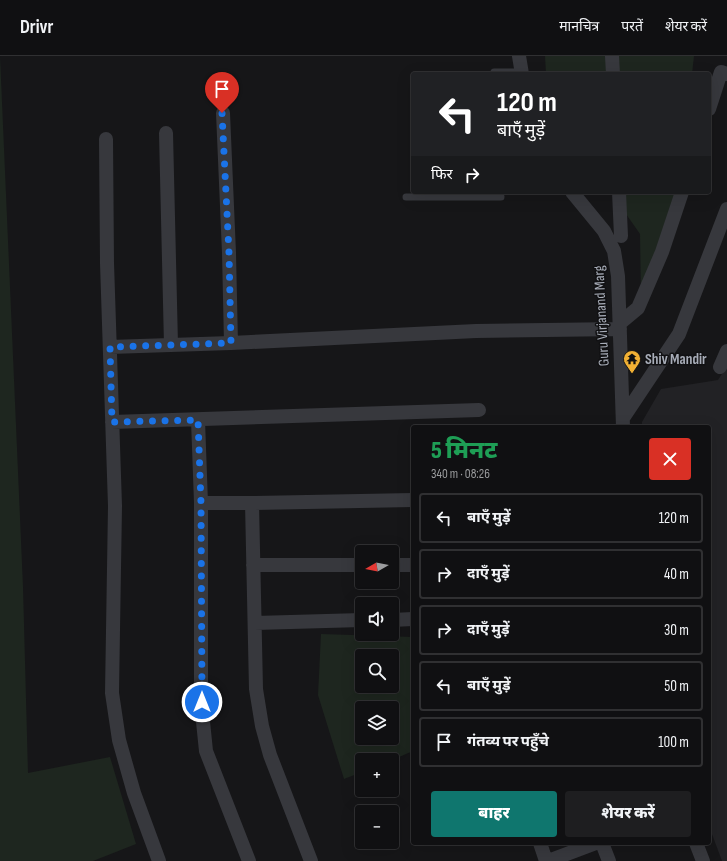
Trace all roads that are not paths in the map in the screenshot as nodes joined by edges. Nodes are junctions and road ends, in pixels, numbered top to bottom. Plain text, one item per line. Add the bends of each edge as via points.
1 (519, 56) edge
2 (612, 56) edge
3 (522, 72) edge
4 (613, 72) edge
5 (727, 74) edge
6 (711, 103) edge
7 (222, 113) dead end
8 (166, 133) dead end
9 (106, 139) dead end
10 (500, 194) edge
11 (574, 194) edge
12 (619, 194) edge
13 (681, 194) edge
14 (406, 197) dead end
15 (727, 209) edge
16 (621, 236) dead end
17 (620, 326) junction
18 (231, 343) junction
19 (171, 345) junction
20 (110, 347) junction
21 (727, 351) edge
22 (720, 367) dead end
23 (479, 410) dead end
24 (198, 420) junction
25 (112, 422) junction
26 (623, 423) edge
27 (411, 500) edge
28 (201, 503) junction
29 (252, 503) junction
30 (253, 565) junction
31 (355, 565) edge
32 (399, 565) edge
33 (411, 565) edge
34 (411, 619) edge
35 (355, 620) edge
36 (399, 620) edge
37 (254, 623) junction
38 (541, 845) edge
39 (591, 845) edge
40 (603, 845) edge
41 (697, 845) edge
42 (160, 861) edge
43 (249, 861) edge
44 (311, 861) edge
45 (547, 861) edge
46 (609, 861) edge
47 (703, 861) edge

1 - 3 street
2 - 4 street
5 - 6 street via 721,72
7 - 18 street
8 - 19 street
9 - 20 street
10 - 14 lane via 501,197
11 - 17 street, Guru Virjanand Marg via 604,231 614,251
12 - 16 street
13 - 17 street via 662,252 638,308
15 - 26 street via 679,334
17 - 18 street
17 - 26 street, Guru Virjanand Marg
18 - 19 street
19 - 20 street
20 - 25 street
21 - 22 street
23 - 24 street
24 - 25 street
24 - 28 street
25 - 42 street via 115,506 112,693 119,740 134,793
27 - 29 street
28 - 29 street
28 - 43 street via 202,702 206,751
29 - 30 street
30 - 31 street
30 - 37 street
32 - 33 street
34 - 36 street
35 - 37 street
37 - 44 street via 256,689 262,726 270,755
38 - 45 street
39 - 45 street
40 - 46 street
41 - 47 street

